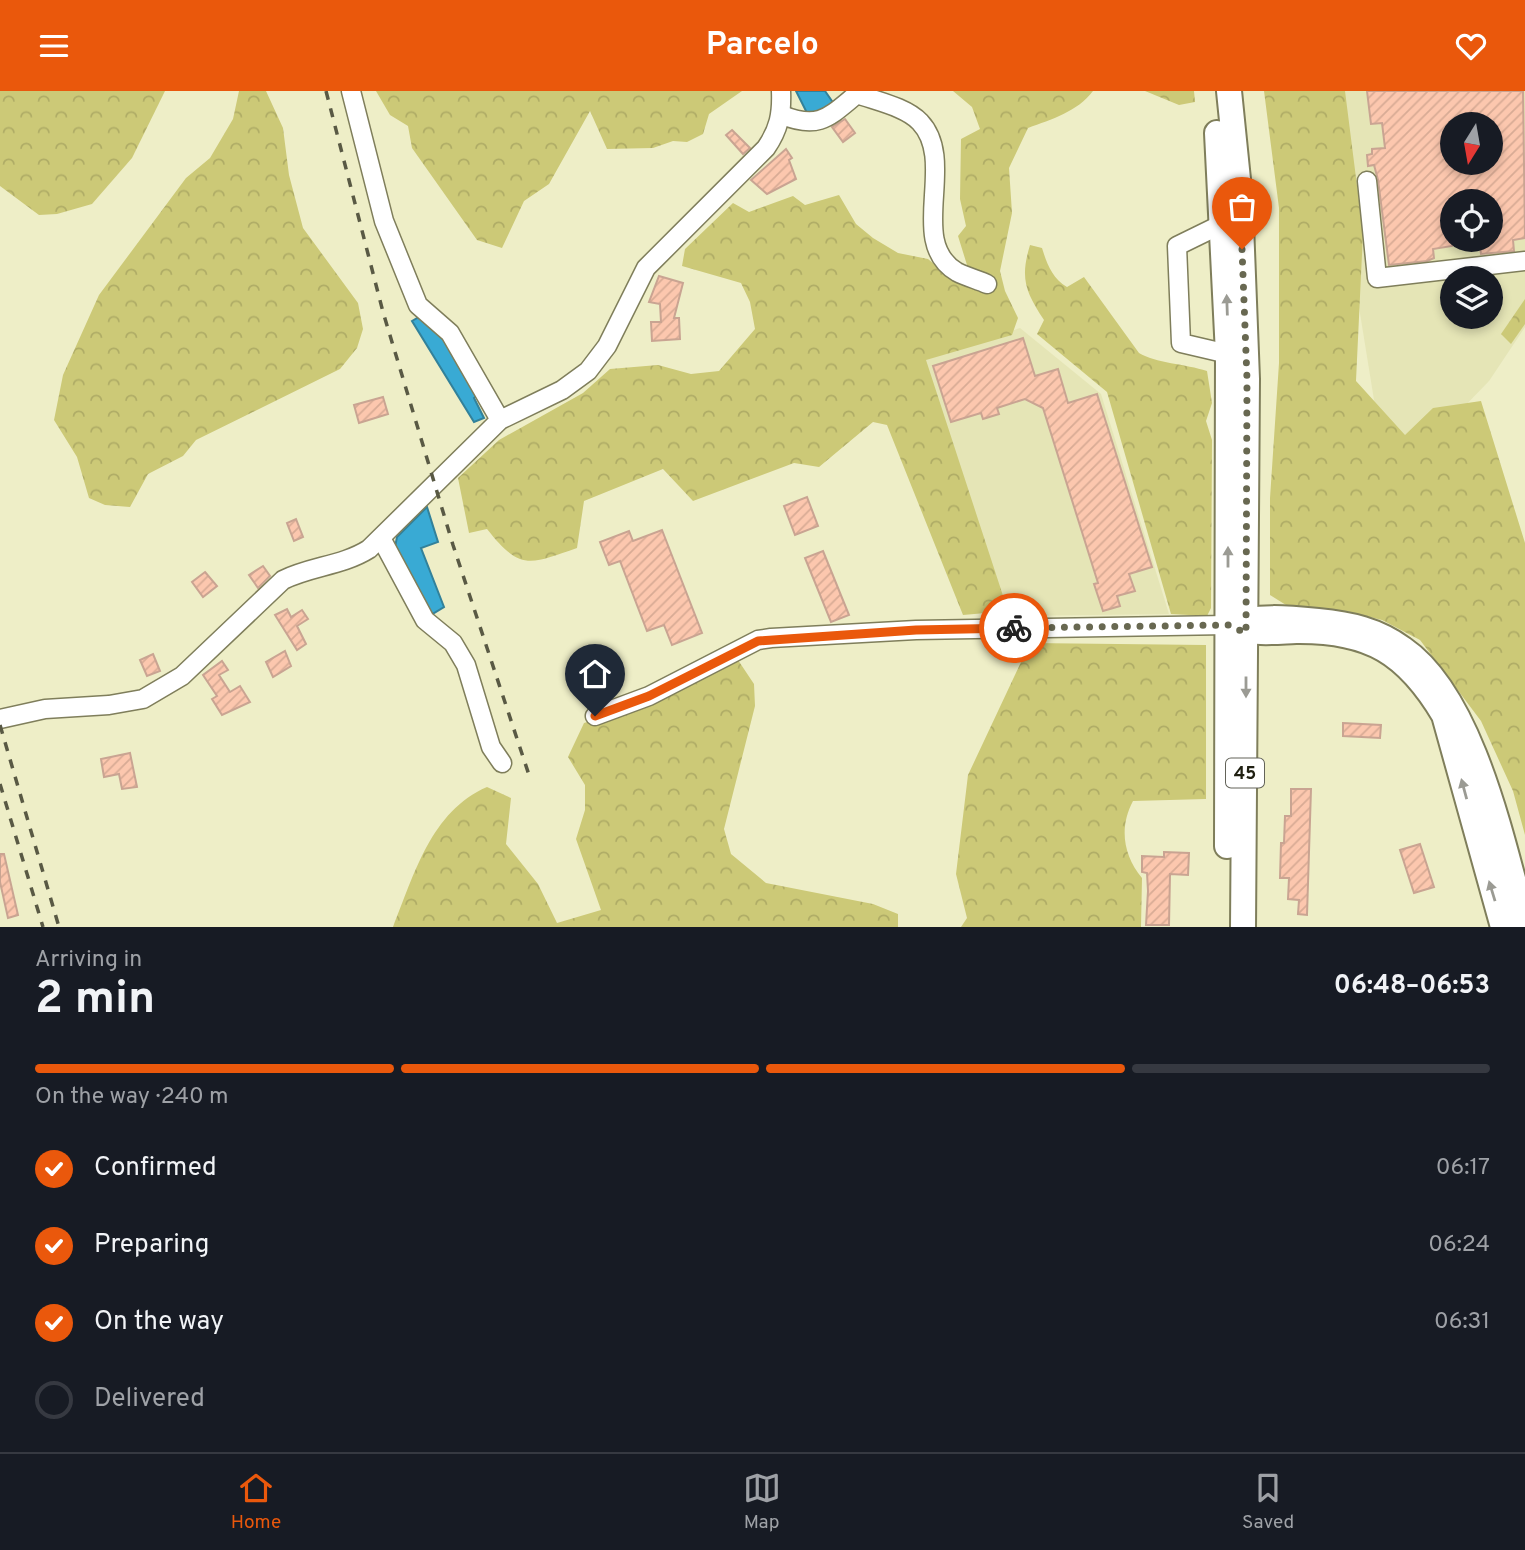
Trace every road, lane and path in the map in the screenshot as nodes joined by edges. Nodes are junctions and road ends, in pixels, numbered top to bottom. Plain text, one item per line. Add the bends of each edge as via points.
1 (351, 91) edge
2 (781, 91) edge
3 (1213, 91) edge
4 (1229, 91) edge
5 (782, 115) junction
6 (1367, 181) dead end
7 (1224, 223) junction
8 (1525, 261) edge
9 (987, 284) dead end
10 (1228, 355) junction
11 (500, 420) junction
12 (381, 538) junction
13 (1240, 626) junction
14 (595, 716) dead end
15 (0, 719) edge
16 (502, 764) dead end
17 (1525, 924) edge
18 (1227, 927) edge
19 (1243, 927) edge
20 (1503, 927) edge

1 - 11 street via 384,221 418,305 450,333
2 - 5 street
3 - 7 highway, 45
4 - 13 highway, 45 via 1244,299
5 - 9 street via 811,123 823,121 857,94 920,121 936,169 936,240 944,260 956,271
5 - 11 street via 766,148 646,268 607,346 587,371 562,390
6 - 8 street via 1377,278
10 -> 7 highway, 45
7 - 10 street via 1177,246 1181,343
13 -> 10 highway, 45
11 - 12 street
12 - 15 street via 353,559 303,570 283,580 182,676 143,699 44,709
12 - 16 street via 425,620 453,643 466,665 491,747
13 - 14 street via 916,630 771,638 649,696
13 - 17 highway via 1349,624 1404,649 1428,671 1452,706 1481,774
13 - 18 highway, 45
13 -> 19 highway, 45
20 -> 13 highway via 1444,715 1426,685 1398,656 1350,635

